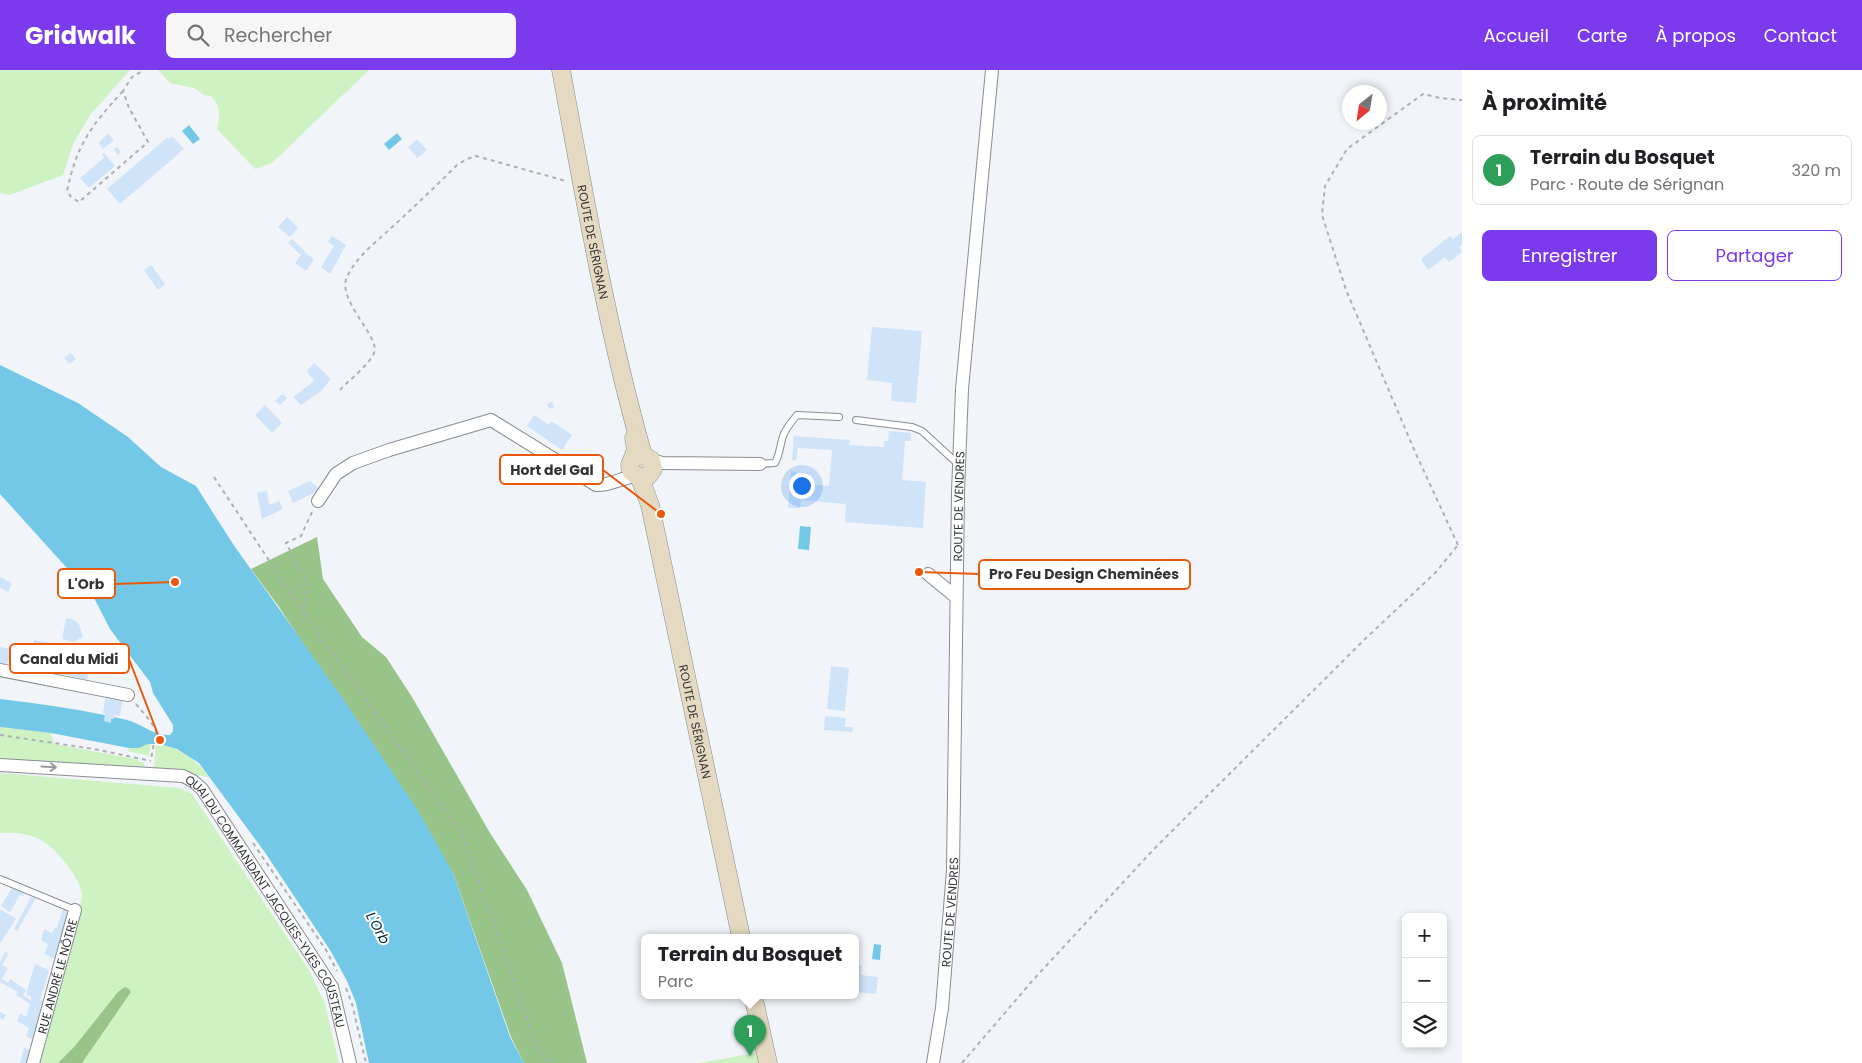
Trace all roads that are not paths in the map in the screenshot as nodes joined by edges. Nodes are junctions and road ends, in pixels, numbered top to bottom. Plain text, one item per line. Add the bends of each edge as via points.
1 (560, 70) edge
2 (992, 70) edge
3 (839, 417) dead end
4 (856, 420) dead end
5 (760, 464) joint
6 (959, 464) junction
7 (642, 468) junction
8 (318, 501) road end
9 (928, 574) dead end
10 (956, 597) junction
11 (0, 670) edge
12 (128, 695) road end
13 (0, 765) edge
14 (0, 879) edge
15 (75, 910) joint
16 (740, 934) edge
17 (754, 999) edge
18 (33, 1063) edge
19 (350, 1063) edge
20 (768, 1063) edge
21 (933, 1063) edge

1 - 7 main road, ROUTE DE SÉRIGNAN
2 - 6 street, ROUTE DE VENDRES via 962,389
3 - 5 lane via 797,415 783,436 775,463
4 - 6 lane via 922,431
5 - 7 street
6 - 10 street, ROUTE DE VENDRES
7 - 8 street via 603,486 596,485 492,420 353,463 336,474
7 - 16 main road, ROUTE DE SÉRIGNAN
9 - 10 street
10 - 21 street, ROUTE DE VENDRES via 953,870 942,1008
11 - 12 street
13 -> 19 street, QUAI DU COMMANDANT JACQUES-YVES COUSTEAU via 183,776 193,781 202,789 332,987
14 - 15 lane, RUE ANDRÉ LE NÔTRE
15 - 18 street, RUE ANDRÉ LE NÔTRE
17 - 20 main road

